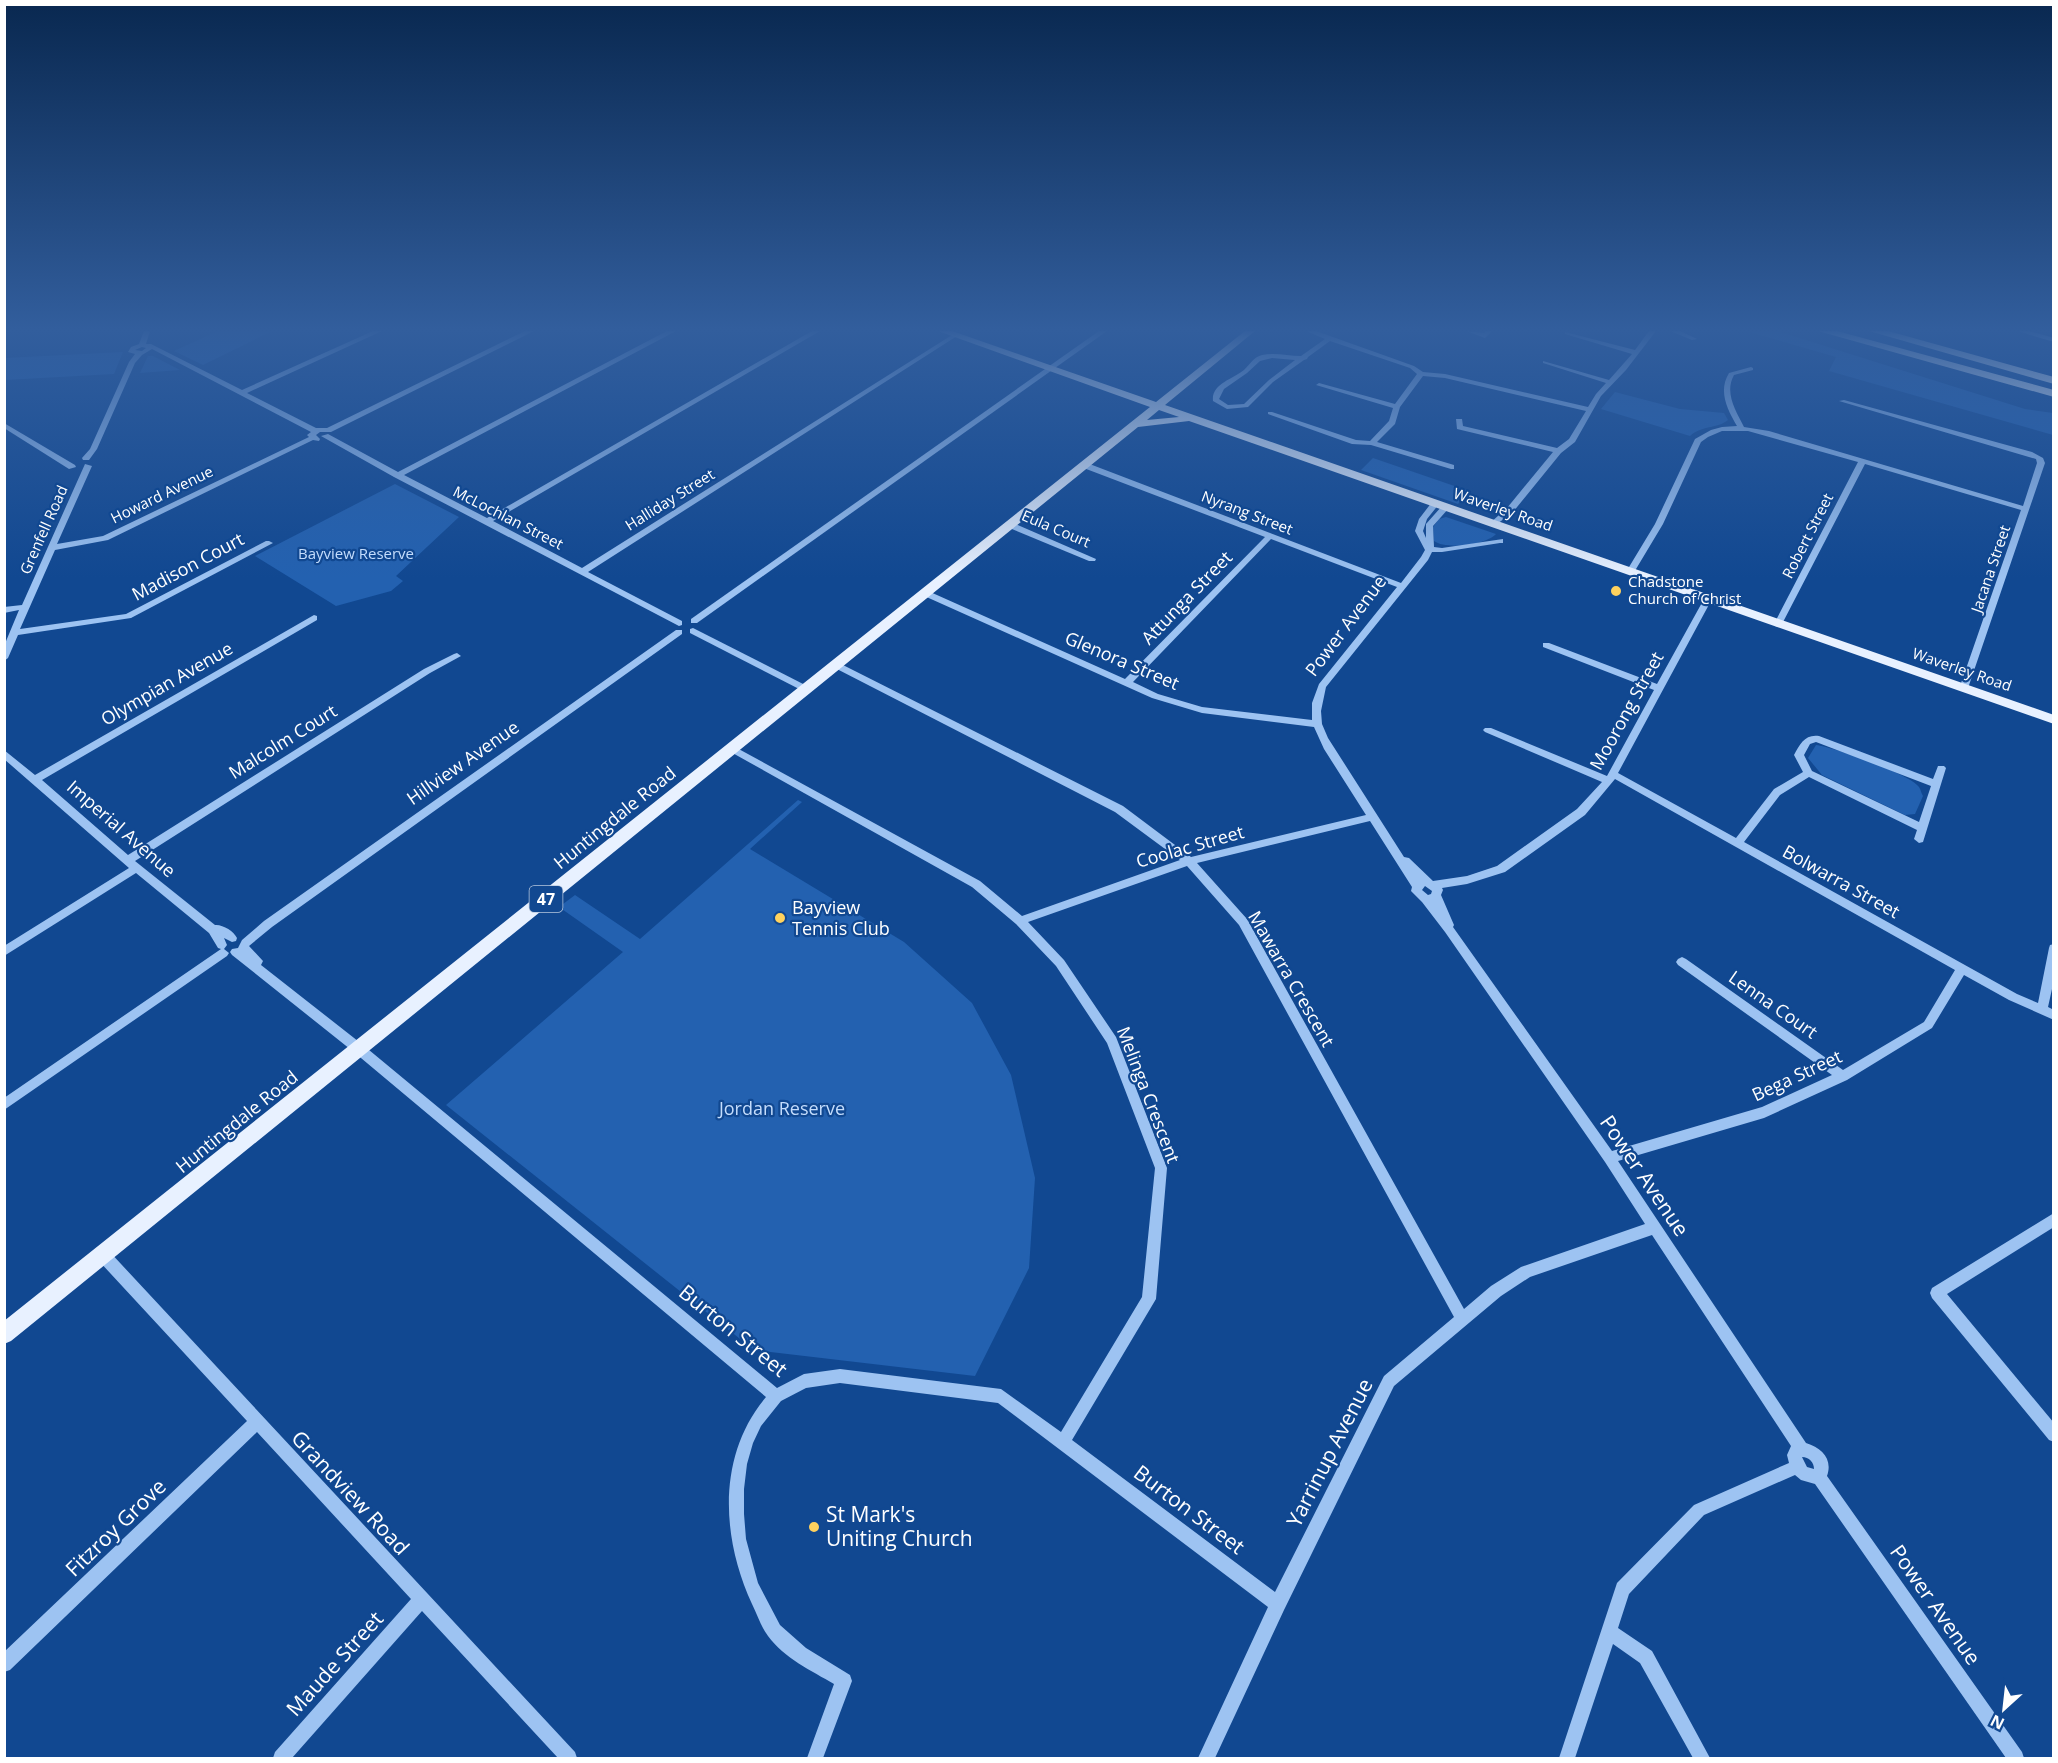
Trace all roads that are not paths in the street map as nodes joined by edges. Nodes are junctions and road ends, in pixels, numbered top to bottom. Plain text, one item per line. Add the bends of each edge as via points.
1 (109, 413) edge
2 (278, 413) edge
3 (366, 413) edge
4 (516, 413) edge
5 (675, 413) edge
6 (832, 413) edge
7 (990, 413) edge
8 (1148, 413) edge
9 (1177, 413) edge
10 (1189, 413) edge
11 (1395, 413) edge
12 (1586, 413) edge
13 (1735, 413) edge
14 (1884, 413) edge
15 (1269, 414) dead end
16 (1198, 421) junction
17 (1459, 421) dead end
18 (1135, 424) junction
19 (4, 425) edge
20 (1741, 427) junction
21 (326, 433) junction
22 (314, 434) junction
23 (1372, 443) junction
24 (1558, 451) junction
25 (59, 459) junction
26 (84, 462) junction
27 (1862, 462) junction
28 (1084, 465) junction
29 (1451, 467) dead end
30 (74, 468) junction
31 (397, 475) junction
32 (80, 479) junction
33 (1440, 506) junction
34 (2025, 509) junction
35 (486, 522) junction
36 (1010, 525) junction
37 (1497, 526) junction
38 (1270, 536) junction
39 (1500, 541) dead end
40 (269, 543) dead end
41 (51, 548) junction
42 (1428, 549) junction
43 (1092, 559) dead end
44 (582, 572) junction
45 (1630, 572) junction
46 (1401, 586) junction
47 (925, 593) junction
48 (1708, 599) junction
49 (25, 607) junction
50 (4, 610) edge
51 (314, 618) dead end
52 (1778, 624) junction
53 (693, 626) junction
54 (679, 627) junction
55 (15, 633) junction
56 (1546, 645) dead end
57 (458, 656) dead end
58 (4, 658) edge
59 (836, 665) junction
60 (1127, 683) junction
61 (1659, 688) junction
62 (806, 689) junction
63 (1964, 689) junction
64 (2054, 720) edge
65 (1316, 724) junction
66 (1488, 730) dead end
67 (732, 749) junction
68 (5, 753) edge
69 (1941, 768) dead end
70 (1809, 773) junction
71 (1611, 778) junction
72 (36, 779) junction
73 (1936, 784) junction
74 (1372, 817) junction
75 (1922, 828) junction
76 (1919, 839) dead end
77 (1737, 843) junction
78 (1189, 861) junction
79 (132, 864) junction
80 (1430, 890) junction
81 (1020, 921) junction
82 (233, 945) junction
83 (2054, 948) edge
84 (4, 952) edge
85 (1682, 962) dead end
86 (1962, 969) junction
87 (2042, 1010) junction
88 (2054, 1015) edge
89 (359, 1049) junction
90 (1843, 1076) junction
91 (4, 1105) edge
92 (1609, 1158) junction
93 (2054, 1219) edge
94 (1653, 1228) junction
95 (103, 1255) junction
96 (1462, 1318) junction
97 (4, 1334) edge
98 (776, 1396) junction
99 (256, 1423) junction
100 (2054, 1435) edge
101 (1063, 1442) junction
102 (1801, 1448) junction
103 (1797, 1467) junction
104 (1818, 1476) junction
105 (422, 1600) junction
106 (1278, 1604) junction
107 (1609, 1631) junction
108 (4, 1664) edge
109 (282, 1758) edge
110 (568, 1758) edge
111 (815, 1758) edge
112 (1206, 1758) edge
113 (1567, 1758) edge
114 (1702, 1758) edge
115 (2016, 1758) edge

1 - 26 street, Grenfell Road
2 - 22 street
3 - 21 street
4 - 31 street
5 - 35 street
6 - 44 street, Halliday Street
7 - 53 street
8 - 18 main road, Huntingdale Road / 47
9 - 16 main road, Waverley Road
10 - 16 main road
11 - 23 street via 1392,422
12 - 24 street via 1572,440
13 - 20 street
14 - 34 street, Jacana Street via 2038,458 2041,464
15 - 23 street via 1355,442
16 - 18 main road
16 - 33 main road, Waverley Road
17 - 24 street via 1460,427
18 - 28 main road, Huntingdale Road / 47
19 - 25 street
20 - 27 street
20 - 45 street via 1707,432 1698,441 1659,524
21 - 22 street, Howard Avenue
21 - 31 street, McLochlan Street
22 - 41 street, Howard Avenue via 105,538
23 - 29 street
24 - 37 street
25 - 26 street
25 - 30 street
26 - 30 street
26 - 32 street, Grenfell Road
27 - 34 street
27 - 52 street, Robert Street
28 - 36 main road, Huntingdale Road / 47
28 - 38 street, Nyrang Street
30 - 32 street, Grenfell Road
31 - 35 street, McLochlan Street
32 - 41 street, Grenfell Road
33 - 37 main road, Waverley Road
33 - 42 street, Power Avenue via 1429,526
34 - 63 street, Jacana Street
35 - 44 street, McLochlan Street
36 - 43 street, Eula Court
36 - 47 main road, Huntingdale Road / 47
37 - 45 main road, Waverley Road
38 - 46 street, Nyrang Street
38 - 60 street, Attunga Street
39 - 42 street
40 - 55 street, Madison Court via 128,616
41 - 49 street, Grenfell Road
42 - 46 street, Power Avenue
44 - 54 street, McLochlan Street
45 - 48 main road, Waverley Road
46 - 65 street, Power Avenue via 1322,686 1315,705
47 - 59 main road, Huntingdale Road / 47
47 - 60 street, Glenora Street
48 - 52 main road, Waverley Road
48 - 61 street, Moorong Street
49 - 50 street
49 - 55 street, Grenfell Road
51 - 72 street, Olympian Avenue
52 - 63 main road, Waverley Road
53 - 54 street
53 - 62 street
54 - 82 street, Hillview Avenue via 268,924
55 - 58 street, Grenfell Road
56 - 61 street
57 - 79 street, Malcolm Court via 427,671
59 - 62 main road, Huntingdale Road / 47
59 - 78 street, Mawarra Crescent via 1119,809
60 - 65 street, Glenora Street via 1203,710
61 - 71 street, Moorong Street
62 - 67 main road, Huntingdale Road / 47
63 - 64 main road, Waverley Road
65 - 74 street, Power Avenue
66 - 71 street, Bolwarra Street
67 - 81 street, Melinga Crescent via 976,884
67 - 89 main road, Huntingdale Road / 47
68 - 72 street, Imperial Avenue
69 - 73 street
70 - 73 street via 1799,755 1806,742 1816,738
70 - 75 street
70 - 77 street via 1777,792
71 - 77 street, Bolwarra Street
71 - 80 street, Moorong Street via 1581,812 1501,869
72 - 79 street, Imperial Avenue
73 - 75 street
74 - 78 street, Coolac Street
74 - 80 street, Power Avenue
75 - 76 street
77 - 86 street, Bolwarra Street
78 - 81 street, Coolac Street
78 - 96 street, Mawarra Crescent via 1243,922
79 - 82 street, Imperial Avenue
79 - 84 street, Malcolm Court
80 - 92 street, Power Avenue via 1449,929
81 - 101 street, Melinga Crescent via 1060,963 1112,1041 1161,1168 1149,1299
82 - 89 street, Imperial Avenue via 250,964
82 - 91 street, Hillview Avenue
83 - 87 street
85 - 90 street, Lenna Court
86 - 87 street, Bolwarra Street
86 - 90 street, Bega Street via 1928,1025
87 - 88 street, Bolwarra Street
89 - 95 main road, Huntingdale Road / 47
89 - 98 street, Burton Street
90 - 92 street, Bega Street via 1764,1112
92 - 94 street, Power Avenue
93 - 100 street via 1937,1293
94 - 96 street, Yarrinup Avenue via 1526,1272
94 - 102 street, Power Avenue
95 - 97 main road, Huntingdale Road / 47
95 - 99 street, Grandview Road
96 - 106 street, Yarrinup Avenue via 1389,1381
98 - 101 street, Burton Street via 804,1381 840,1376 1001,1396
98 - 111 street via 756,1422 742,1457 735,1498 740,1548 752,1590 776,1633 844,1681
99 - 105 street, Grandview Road
99 - 108 street, Fitzroy Grove
101 - 106 street, Burton Street
102 - 103 street via 1794,1455
102 - 104 street via 1820,1459 1823,1468
103 - 104 street via 1807,1476
103 - 107 street via 1699,1510 1623,1589
104 - 115 street, Power Avenue
105 - 109 street, Maude Street
105 - 110 street, Grandview Road
106 - 112 street, Yarrinup Avenue
107 - 113 street
107 - 114 street via 1646,1657

